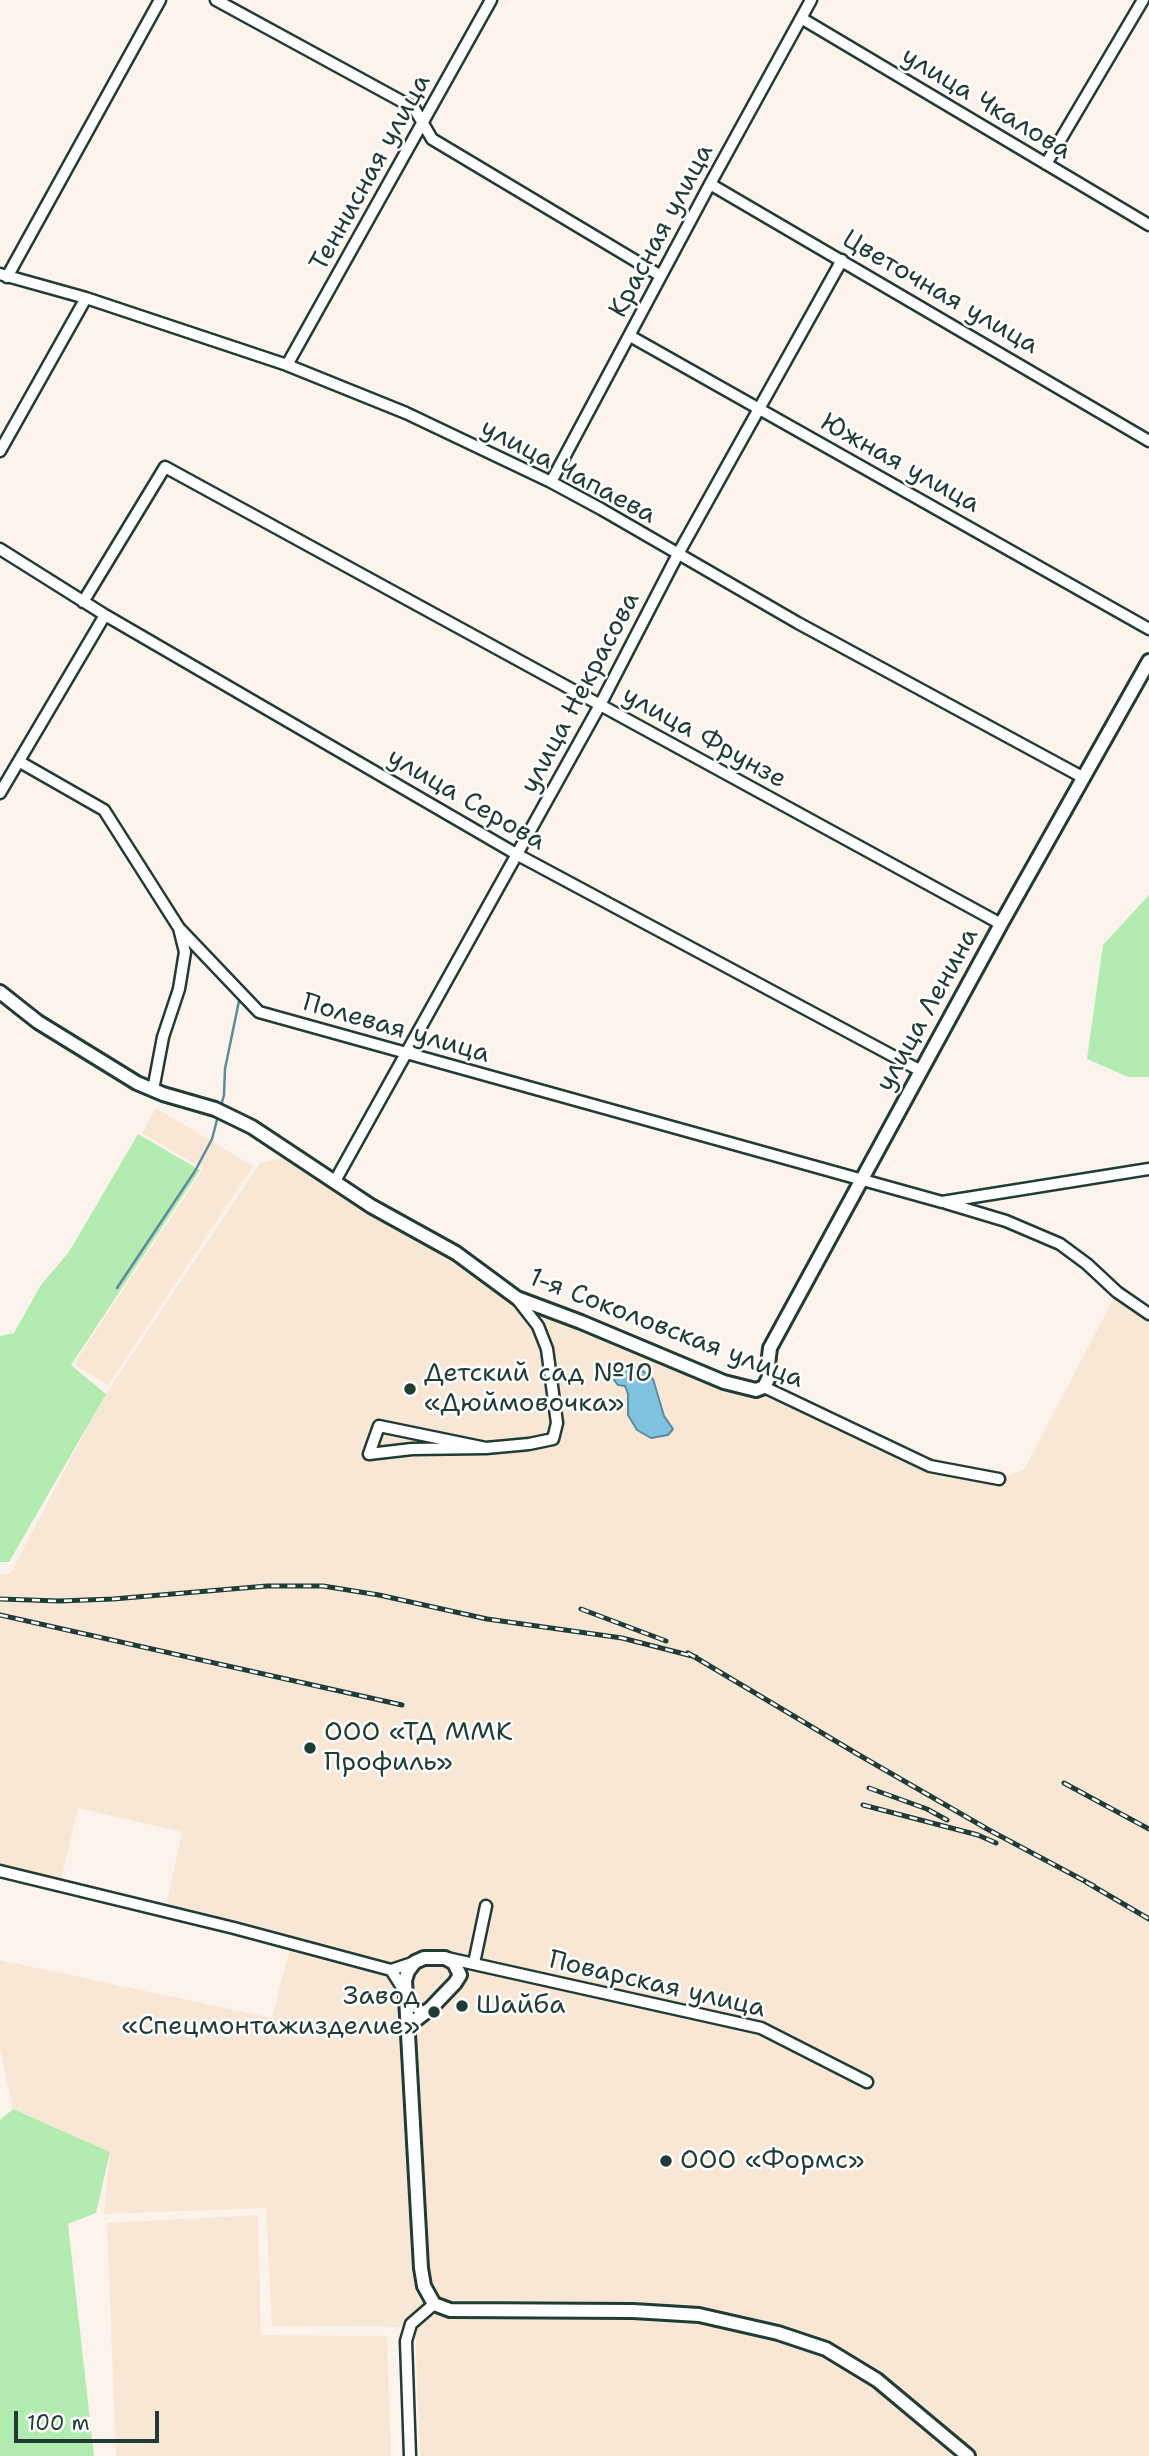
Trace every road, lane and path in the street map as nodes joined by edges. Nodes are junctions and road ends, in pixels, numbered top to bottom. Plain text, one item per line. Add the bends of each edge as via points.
1 (160, 0) edge
2 (216, 0) edge
3 (491, 0) edge
4 (811, 0) edge
5 (1143, 0) edge
6 (801, 18) junction
7 (423, 123) junction
8 (1046, 164) junction
9 (710, 184) junction
10 (1149, 225) edge
11 (842, 260) junction
12 (4, 275) edge
13 (661, 276) junction
14 (86, 298) junction
15 (630, 336) junction
16 (287, 365) junction
17 (760, 410) junction
18 (1149, 440) edge
19 (0, 451) edge
20 (551, 482) junction
21 (0, 549) edge
22 (678, 554) junction
23 (83, 602) junction
24 (105, 615) junction
25 (1149, 629) edge
26 (1149, 661) edge
27 (600, 705) junction
28 (23, 756) junction
29 (1084, 778) junction
30 (0, 793) edge
31 (518, 855) junction
32 (1001, 924) junction
33 (179, 928) junction
34 (0, 992) edge
35 (407, 1055) junction
36 (921, 1071) junction
37 (153, 1090) junction
38 (1149, 1169) edge
39 (861, 1179) junction
40 (335, 1181) junction
41 (942, 1202) junction
42 (517, 1298) junction
43 (1149, 1314) edge
44 (764, 1387) junction
45 (486, 1448) junction
46 (999, 1479) dead end
47 (0, 1871) edge
48 (486, 1906) dead end
49 (445, 1958) junction
50 (415, 1962) junction
51 (471, 1962) junction
52 (391, 1970) junction
53 (460, 1975) junction
54 (405, 1992) junction
55 (425, 2013) junction
56 (408, 2026) junction
57 (867, 2082) dead end
58 (434, 2304) junction
59 (410, 2456) edge
60 (968, 2456) edge

1 - 12 street
2 - 7 street via 414,108
3 - 7 street, Теннисная улица
4 - 6 street, Красная улица
5 - 8 street
6 - 8 street, улица Чкалова
6 - 9 street, Красная улица
7 - 13 street via 432,139
7 - 16 street, Теннисная улица
8 - 10 street, улица Чкалова
9 - 11 street, Цветочная улица
9 - 13 street, Красная улица
11 - 17 street, улица Некрасова
11 - 18 street, Цветочная улица
12 - 14 street, улица Чапаева
13 - 15 street, Красная улица
14 - 16 street, улица Чапаева
14 - 19 street
15 - 17 street, Южная улица
15 - 20 street, Красная улица
16 - 20 street, улица Чапаева via 406,413
17 - 22 street, улица Некрасова
17 - 25 street, Южная улица
20 - 22 street, улица Чапаева
21 - 23 street, улица Серова
22 - 27 street, улица Некрасова
22 - 29 street, улица Чапаева
23 - 24 street, улица Серова
23 - 27 street, улица Фрунзе via 165,467
24 - 28 street
24 - 31 street, улица Серова
26 - 29 street, улица Ленина
27 - 31 street, улица Некрасова
27 - 32 street, улица Фрунзе
28 - 30 street
28 - 33 street, Полевая улица via 104,810
29 - 32 street, улица Ленина
31 - 35 street, улица Некрасова
31 - 36 street, улица Серова
32 - 36 street, улица Ленина
33 - 35 street, Полевая улица via 259,1012
33 - 37 street via 185,952
34 - 37 street, 1-я Соколовская улица via 38,1021
35 - 39 street, Полевая улица
35 - 40 street, улица Некрасова
36 - 39 street, улица Ленина
37 - 40 street, 1-я Соколовская улица via 252,1127
38 - 41 street
39 - 41 street, Полевая улица
39 - 44 street, улица Ленина via 769,1348 769,1377
40 - 42 street, 1-я Соколовская улица via 456,1253
41 - 43 street, Полевая улица via 1006,1221 1060,1244
42 - 44 street, 1-я Соколовская улица via 724,1382 757,1390
42 - 45 street via 548,1349 557,1423 553,1439
44 - 46 street, 1-я Соколовская улица via 930,1466
45 - 45 street via 412,1449 369,1454 379,1426
47 - 52 street
48 - 51 street
49 - 50 street
49 - 51 street, Поварская улица
49 - 53 street
50 - 52 street
50 - 54 street via 408,1971
51 - 53 street
51 - 57 street, Поварская улица via 761,2028
52 - 54 street
53 - 55 street
54 - 55 street
54 - 56 street
55 - 56 street
56 - 58 street via 421,2268
58 - 59 street via 411,2324 406,2341
58 - 60 street via 450,2310 699,2315 778,2333 826,2349 877,2380

